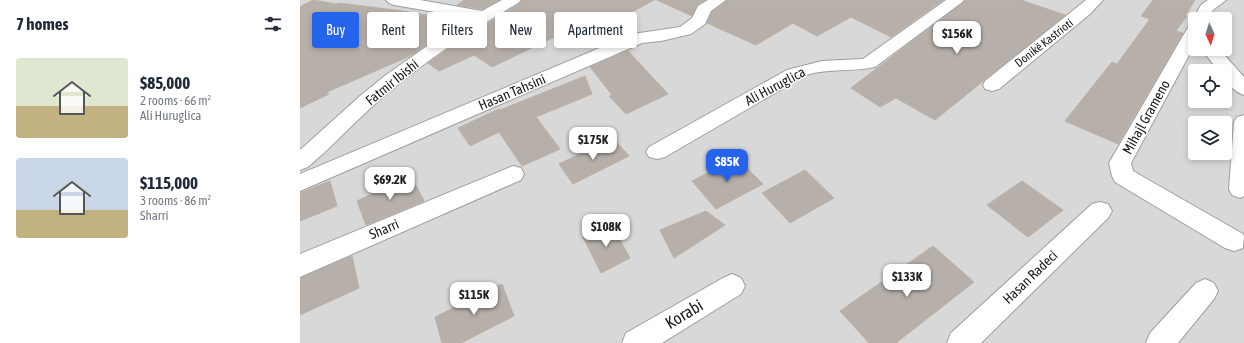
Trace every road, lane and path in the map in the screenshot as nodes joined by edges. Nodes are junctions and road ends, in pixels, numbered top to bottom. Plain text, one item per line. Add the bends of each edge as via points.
1 (394, 0) edge
2 (513, 0) edge
3 (718, 0) edge
4 (956, 0) edge
5 (1094, 0) edge
6 (1218, 0) edge
7 (461, 12) edge
8 (1204, 12) edge
9 (487, 14) edge
10 (1188, 42) edge
11 (435, 48) edge
12 (1216, 56) edge
13 (992, 85) dead end
14 (1244, 89) edge
15 (1244, 122) edge
16 (657, 152) dead end
17 (300, 162) edge
18 (513, 174) dead end
19 (300, 183) edge
20 (1240, 189) dead end
21 (1100, 211) dead end
22 (1234, 241) dead end
23 (300, 266) edge
24 (732, 286) dead end
25 (1205, 291) dead end
26 (636, 343) edge
27 (961, 343) edge
28 (1160, 343) edge

1 - 7 street
2 - 9 street, Fatmir Ibishi
3 - 19 street, Hasan Tahsini via 704,9 699,21 685,31 639,38
4 - 16 street, Ali Huruglica via 869,63 811,67 793,74
5 - 13 street, Donikë Kastrioti via 1084,11
6 - 8 street, Mihajl Grameno
10 - 22 street, Mihajl Grameno via 1120,163 1123,176
11 - 17 street, Fatmir Ibishi via 376,92
12 - 14 street
15 - 20 street
18 - 23 street, Sharri
21 - 27 street, Hasan Radeci
24 - 26 street, Korabi
25 - 28 street

